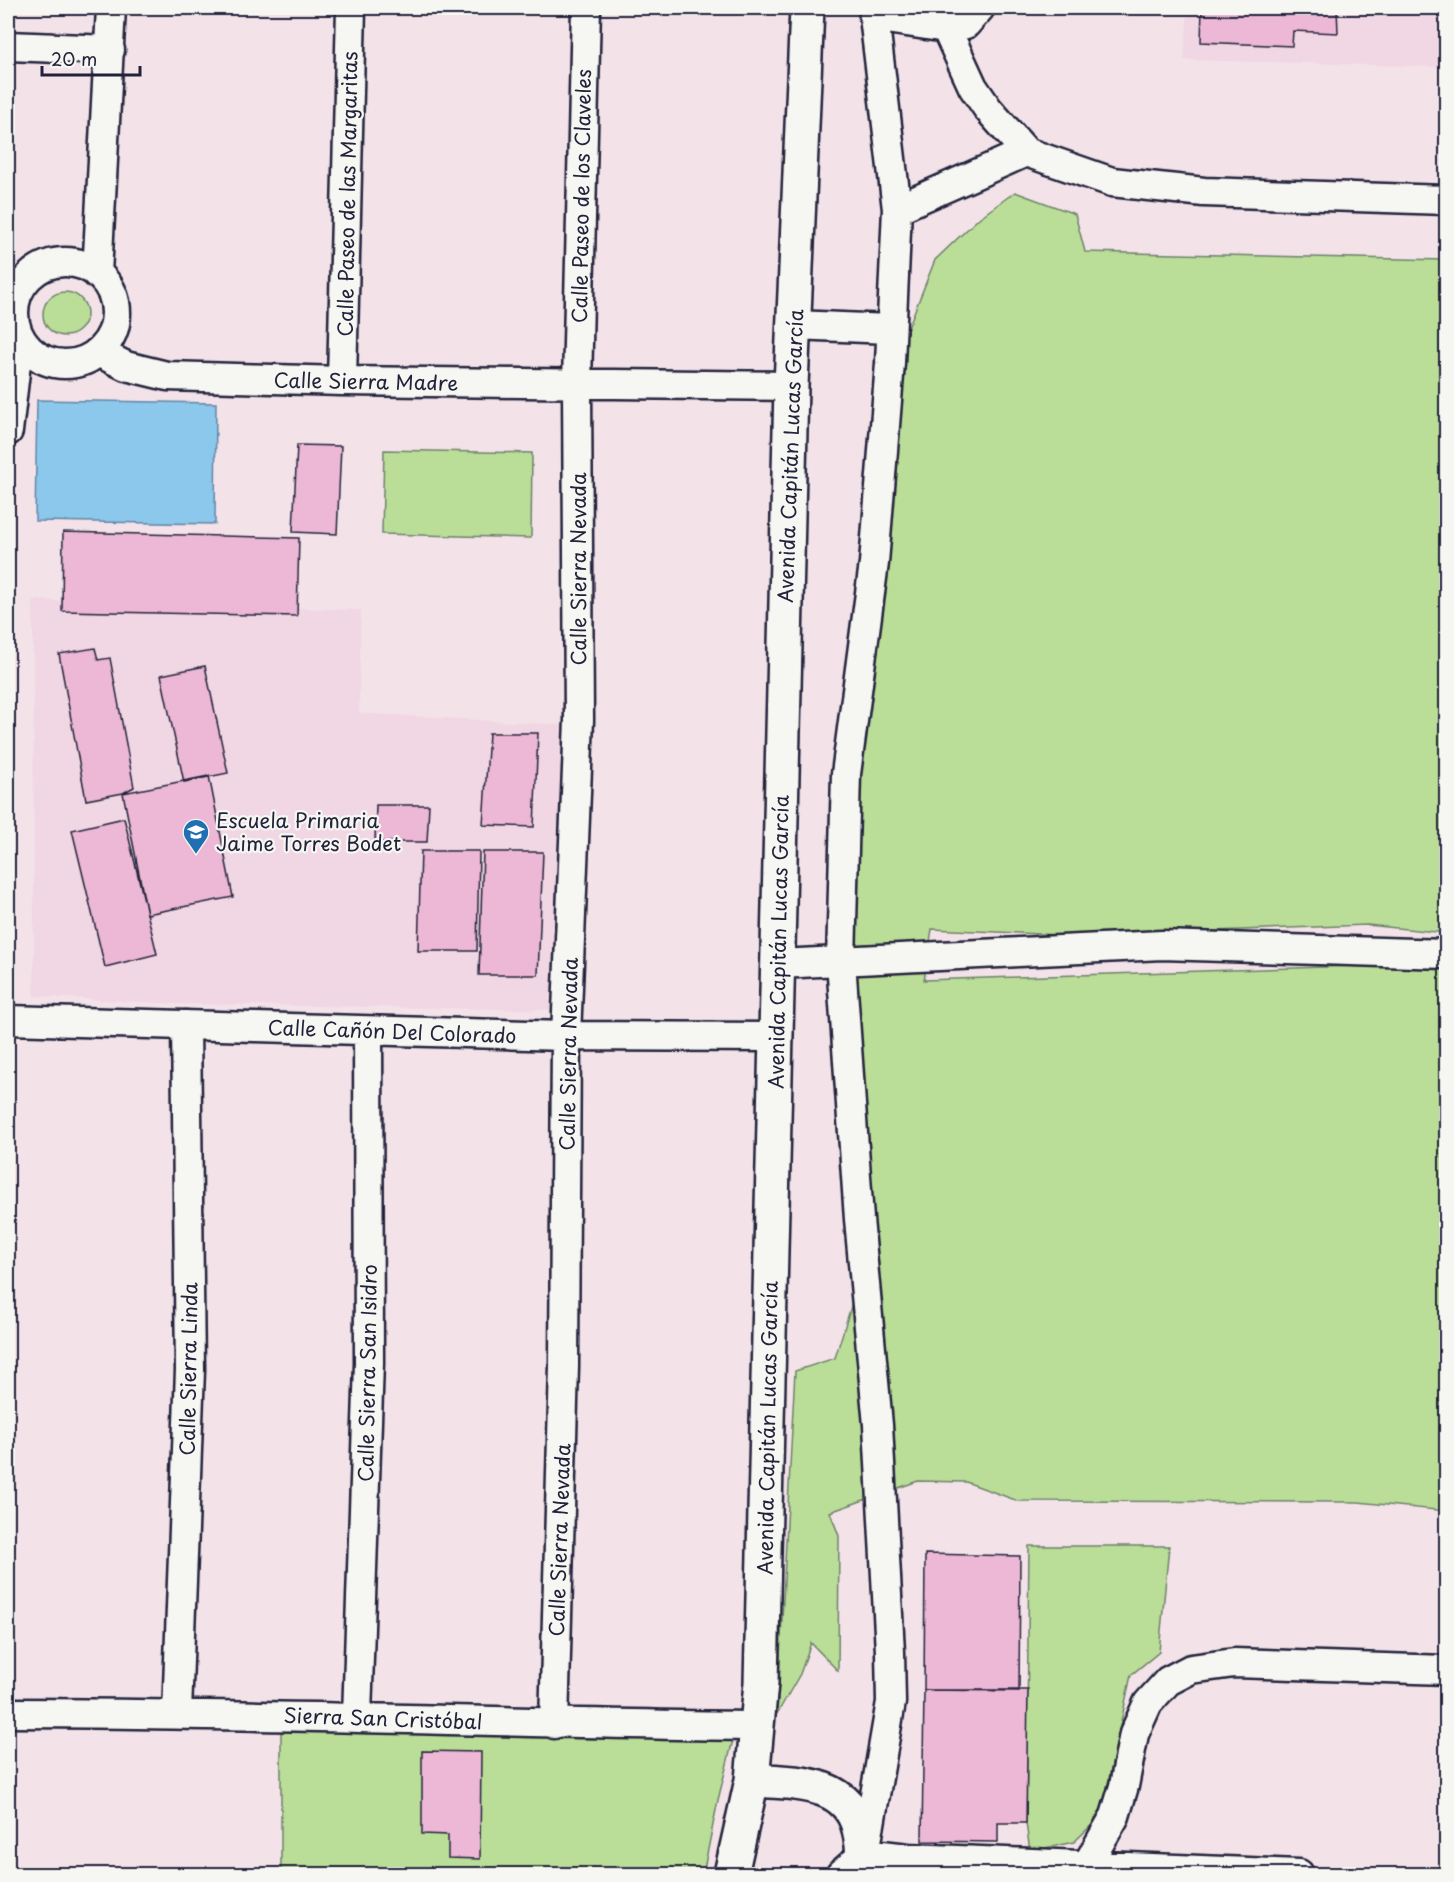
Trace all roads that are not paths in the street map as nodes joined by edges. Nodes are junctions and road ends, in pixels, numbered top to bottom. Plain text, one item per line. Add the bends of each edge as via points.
1 (111, 8) edge
2 (351, 8) edge
3 (586, 8) edge
4 (807, 8) edge
5 (980, 8) edge
6 (874, 12) edge
7 (946, 28) junction
8 (8, 46) edge
9 (110, 50) junction
10 (1026, 152) junction
11 (1446, 200) edge
12 (897, 209) junction
13 (97, 273) junction
14 (17, 279) edge
15 (794, 326) junction
16 (890, 329) junction
17 (20, 338) junction
18 (98, 352) junction
19 (342, 381) junction
20 (577, 385) junction
21 (791, 386) junction
22 (8, 431) edge
23 (1446, 954) edge
24 (841, 961) junction
25 (779, 964) junction
26 (8, 1020) edge
27 (186, 1025) junction
28 (368, 1031) junction
29 (566, 1036) junction
30 (776, 1037) junction
31 (1446, 1670) edge
32 (8, 1713) edge
33 (177, 1713) junction
34 (357, 1716) junction
35 (554, 1724) junction
36 (758, 1726) junction
37 (752, 1780) junction
38 (1088, 1866) junction
39 (856, 1867) edge
40 (731, 1875) edge
41 (1299, 1875) edge

1 - 9 street
2 - 19 street, Calle Paseo de las Margaritas
3 - 20 street, Calle Paseo de los Claveles
4 - 15 street, Avenida Capitán Lucas García
5 - 7 street via 966,24
6 - 7 street
6 - 12 street
7 - 10 street via 973,87
8 - 9 street
9 - 13 street
10 - 11 street via 1112,182 1204,192
10 - 12 street
12 - 16 street
13 - 14 street via 73,262 47,265
13 - 18 street via 115,304 109,339
14 - 17 street via 14,318
15 - 16 street
15 - 21 street, Avenida Capitán Lucas García
16 - 24 street via 874,563 846,774
17 - 18 street via 31,352 64,365 82,362
17 - 22 street
18 - 19 street, Calle Sierra Madre via 126,366 166,376
19 - 20 street, Calle Sierra Madre
20 - 21 street, Calle Sierra Madre
20 - 29 street, Calle Sierra Nevada via 579,720
21 - 25 street, Avenida Capitán Lucas García
23 - 24 street via 1162,945
24 - 25 street
24 - 39 street via 878,1425 891,1702
25 - 30 street, Avenida Capitán Lucas García
26 - 27 street, Calle Cañón Del Colorado
27 - 28 street, Calle Cañón Del Colorado
27 - 33 street, Calle Sierra Linda via 190,1370
28 - 29 street, Calle Cañón Del Colorado
28 - 34 street, Calle Sierra San Isidro via 369,1363
29 - 30 street, Calle Cañón Del Colorado
29 - 35 street, Calle Sierra Nevada via 564,1366
30 - 36 street, Avenida Capitán Lucas García
31 - 38 street via 1234,1662 1191,1669 1168,1681 1148,1702 1134,1734 1114,1816
32 - 33 street, Sierra San Cristóbal
33 - 34 street, Sierra San Cristóbal
34 - 35 street, Sierra San Cristóbal
35 - 36 street, Sierra San Cristóbal
36 - 37 street, Avenida Capitán Lucas García
37 - 39 street via 822,1787 840,1796 857,1818
37 - 40 street, Avenida Capitán Lucas García
38 - 39 street via 908,1858
38 - 41 street

